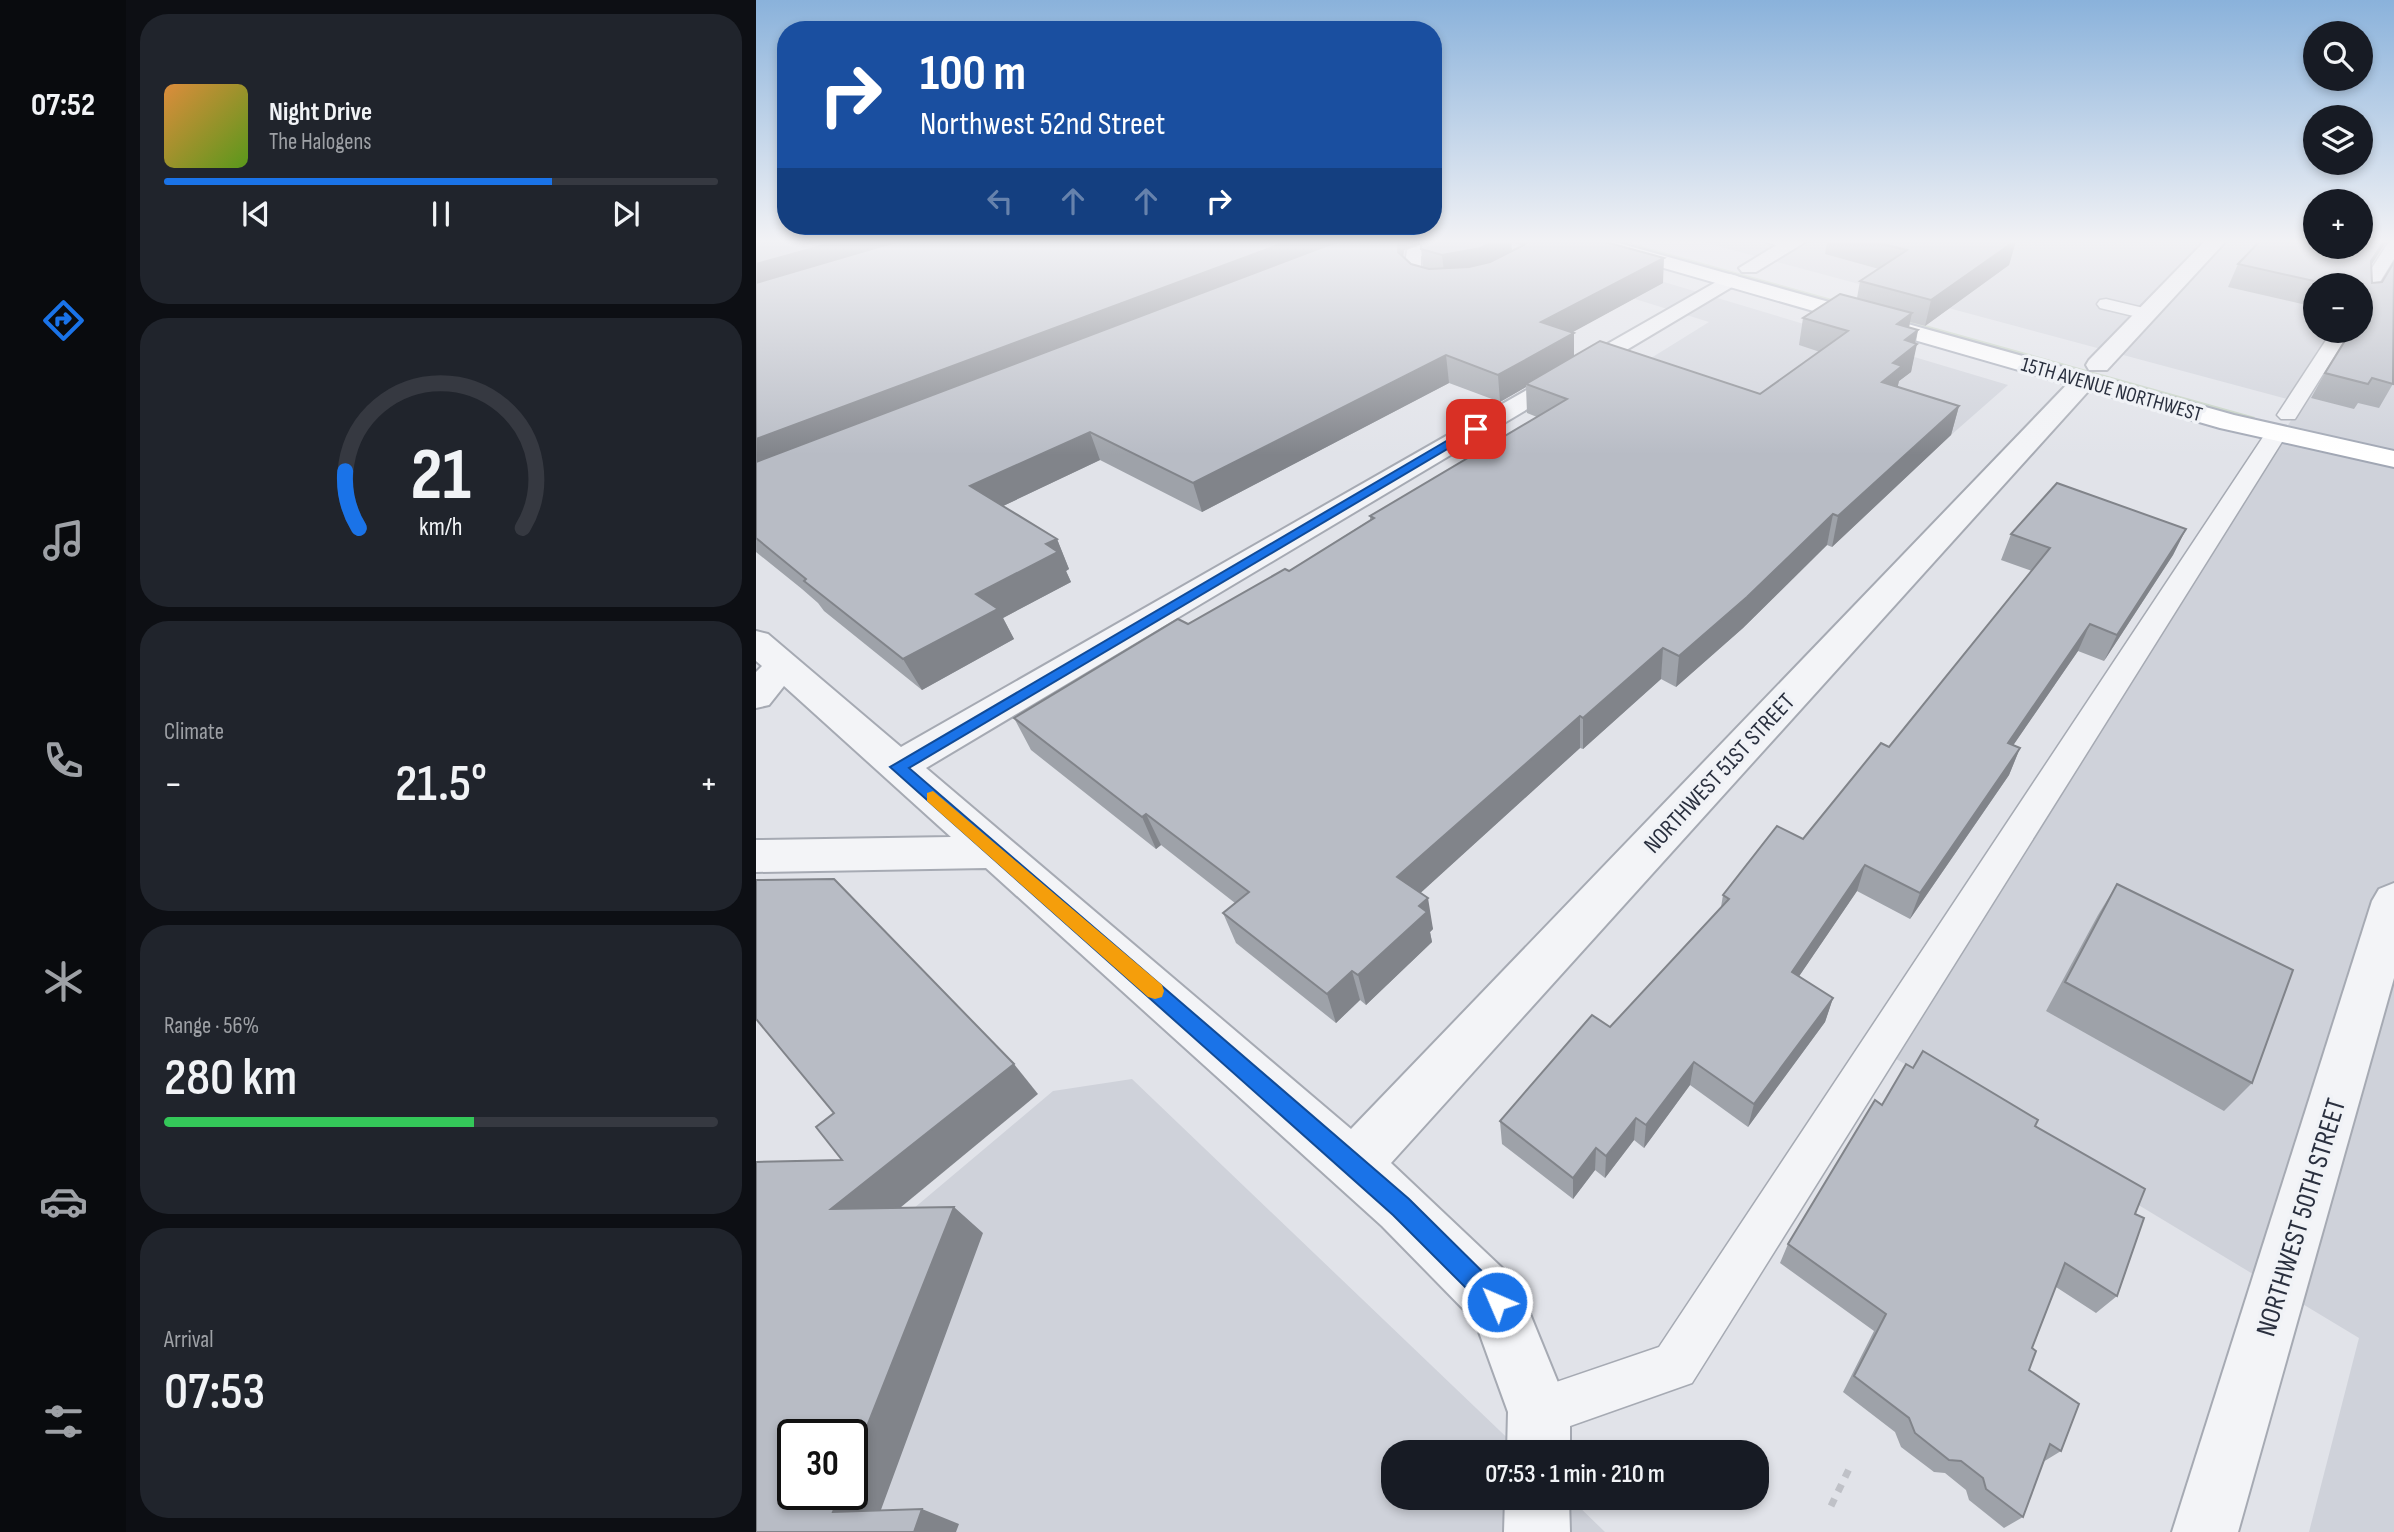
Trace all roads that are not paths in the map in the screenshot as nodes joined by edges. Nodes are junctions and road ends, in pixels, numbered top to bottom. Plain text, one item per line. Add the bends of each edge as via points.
1 (1673, 312) edge
2 (1876, 312) edge
3 (2140, 312) edge
4 (2146, 314) joint
5 (2333, 343) edge
6 (2091, 373) junction
7 (2234, 413) junction
8 (2281, 426) junction
9 (2388, 450) edge
10 (2394, 478) edge
11 (765, 667) edge
12 (898, 767) junction
13 (996, 852) junction
14 (756, 856) edge
15 (2394, 901) edge
16 (1353, 1165) junction
17 (1538, 1432) edge
18 (1537, 1510) edge
19 (1537, 1532) edge
20 (2205, 1532) edge

1 - 12 street
2 - 6 main road, 15TH AVENUE NORTHWEST
3 - 4 lane
4 - 6 street, NORTHWEST 51ST STREET
5 - 8 lane
6 - 7 main road, 15TH AVENUE NORTHWEST
6 - 16 street, NORTHWEST 51ST STREET
7 - 8 main road, 15TH AVENUE NORTHWEST
7 - 9 main road, 15TH AVENUE NORTHWEST
8 - 9 main road, 15TH AVENUE NORTHWEST
8 - 10 main road, 15TH AVENUE NORTHWEST
8 - 17 lane via 1675,1366
11 - 12 street
12 - 13 street
13 - 14 street
13 - 16 street
15 - 20 street, NORTHWEST 50TH STREET
16 - 17 street via 1497,1302
18 - 19 street

